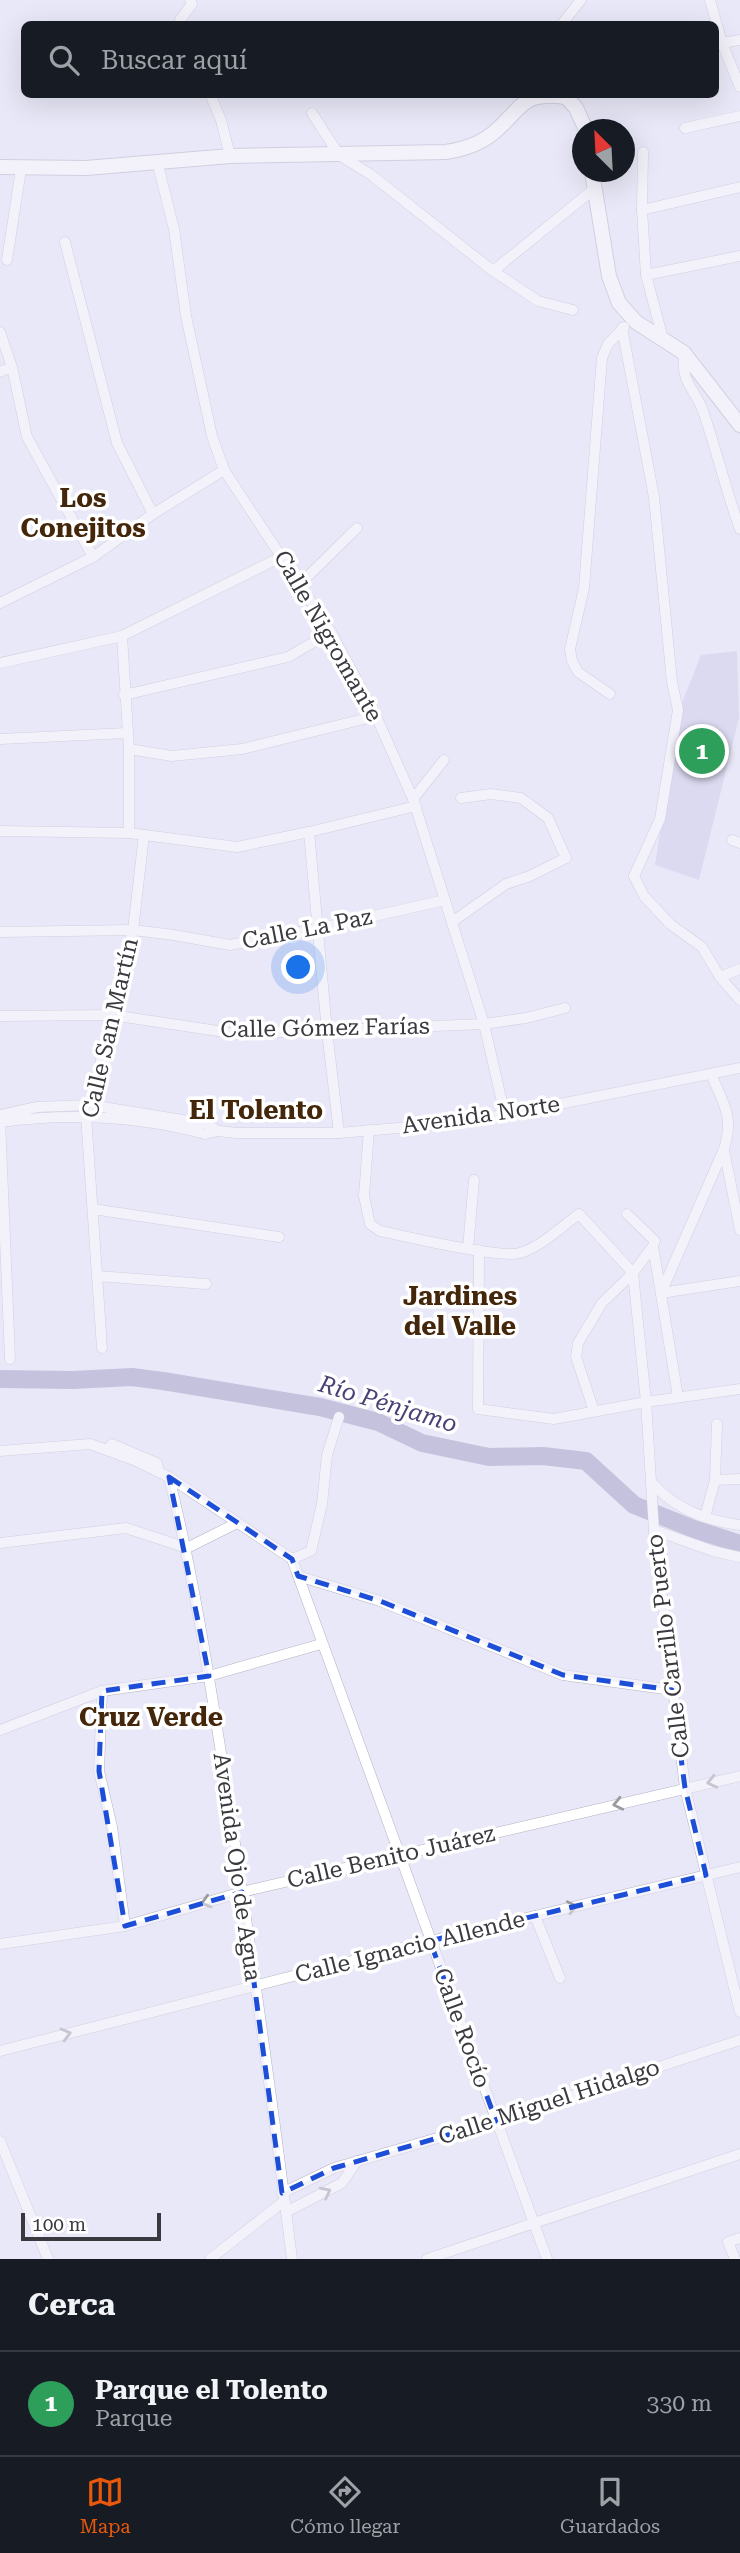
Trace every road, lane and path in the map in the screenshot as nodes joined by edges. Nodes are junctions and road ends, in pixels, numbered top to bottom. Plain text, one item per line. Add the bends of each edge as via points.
1 (190, 0) edge
2 (581, 0) edge
3 (710, 0) edge
4 (180, 21) edge
5 (564, 21) edge
6 (716, 21) edge
7 (719, 32) edge
8 (740, 40) edge
9 (722, 43) junction
10 (740, 87) edge
11 (212, 98) edge
12 (532, 98) edge
13 (567, 98) edge
14 (312, 113) dead end
15 (740, 116) edge
16 (581, 119) edge
17 (685, 128) dead end
18 (643, 152) dead end
19 (340, 155) junction
20 (230, 156) junction
21 (157, 160) junction
22 (0, 167) edge
23 (21, 169) junction
24 (593, 182) edge
25 (740, 187) edge
26 (594, 189) junction
27 (642, 210) junction
28 (65, 242) dead end
29 (739, 259) edge
30 (7, 260) dead end
31 (492, 271) junction
32 (646, 275) junction
33 (573, 310) dead end
34 (629, 325) junction
35 (0, 332) edge
36 (663, 339) junction
37 (684, 354) junction
38 (12, 367) junction
39 (0, 372) edge
40 (740, 425) edge
41 (224, 470) junction
42 (153, 514) junction
43 (357, 528) dead end
44 (740, 529) edge
45 (283, 556) junction
46 (93, 557) junction
47 (301, 583) junction
48 (0, 603) edge
49 (331, 632) junction
50 (122, 636) junction
51 (0, 663) edge
52 (610, 694) dead end
53 (124, 695) junction
54 (376, 716) junction
55 (127, 733) junction
56 (0, 739) edge
57 (129, 749) junction
58 (444, 760) dead end
59 (461, 798) dead end
60 (415, 803) junction
61 (0, 831) edge
62 (309, 832) junction
63 (129, 833) junction
64 (144, 835) junction
65 (445, 900) junction
66 (452, 922) junction
67 (317, 929) junction
68 (133, 930) junction
69 (0, 932) edge
70 (740, 969) edge
71 (720, 977) junction
72 (740, 1000) edge
73 (565, 1007) dead end
74 (112, 1015) junction
75 (0, 1016) edge
76 (484, 1024) junction
77 (327, 1031) junction
78 (740, 1068) edge
79 (711, 1074) junction
80 (88, 1110) junction
81 (505, 1115) junction
82 (0, 1120) edge
83 (369, 1130) junction
84 (339, 1133) junction
85 (724, 1149) junction
86 (474, 1180) dead end
87 (93, 1209) junction
88 (627, 1214) dead end
89 (740, 1230) edge
90 (279, 1237) dead end
91 (654, 1244) junction
92 (468, 1248) junction
93 (479, 1250) junction
94 (633, 1273) junction
95 (97, 1276) junction
96 (740, 1281) edge
97 (206, 1284) dead end
98 (661, 1293) junction
99 (102, 1348) dead end
100 (10, 1359) dead end
101 (740, 1389) edge
102 (678, 1397) junction
103 (646, 1402) junction
104 (594, 1411) junction
105 (339, 1417) dead end
106 (717, 1424) dead end
107 (0, 1451) edge
108 (164, 1475) junction
109 (740, 1479) edge
110 (715, 1480) junction
111 (653, 1489) junction
112 (705, 1517) junction
113 (237, 1523) junction
114 (740, 1525) edge
115 (654, 1530) junction
116 (0, 1543) edge
117 (187, 1548) junction
118 (740, 1557) edge
119 (292, 1559) junction
120 (298, 1576) junction
121 (321, 1644) junction
122 (209, 1676) junction
123 (672, 1690) junction
124 (102, 1691) junction
125 (0, 1730) edge
126 (740, 1776) edge
127 (685, 1788) junction
128 (398, 1854) junction
129 (740, 1867) edge
130 (706, 1875) junction
131 (242, 1892) junction
132 (535, 1916) junction
133 (125, 1926) junction
134 (430, 1941) junction
135 (0, 1944) edge
136 (560, 1978) dead end
137 (254, 1985) junction
138 (740, 2012) edge
139 (740, 2040) edge
140 (0, 2051) edge
141 (496, 2121) junction
142 (0, 2141) edge
143 (740, 2154) edge
144 (357, 2161) junction
145 (284, 2202) junction
146 (533, 2222) junction
147 (740, 2238) edge
148 (48, 2259) edge
149 (210, 2259) edge
150 (292, 2259) edge
151 (427, 2259) edge
152 (547, 2259) edge
153 (734, 2259) edge

1 - 4 street
2 - 5 street
3 - 6 street
7 - 9 street
8 - 9 street
9 - 10 street
11 - 20 street
12 - 19 street via 471,148
13 - 16 street
14 - 19 street
15 - 17 street
18 - 27 street
19 - 20 street
19 - 31 street
20 - 21 street
21 - 23 street
21 - 41 street, Calle Nigromante via 174,229 186,316 212,436
22 - 23 street
23 - 30 street
24 - 26 street
25 - 27 street
26 - 31 street
26 - 34 street via 609,276
27 - 32 street
28 - 42 street via 117,443
29 - 32 street
31 - 33 street via 538,301
32 - 36 street
34 - 36 street
34 - 52 street via 608,344 602,358 584,588 570,649 578,671
34 - 71 street via 678,710 660,819 634,876 644,896 670,924 702,947
35 - 38 street
36 - 37 street
37 - 40 street
37 - 44 street via 682,373 703,410
38 - 39 street
38 - 46 street via 27,438
41 - 42 street
41 - 45 street, Calle Nigromante
42 - 46 street
43 - 47 street
45 - 47 street, Calle Nigromante
45 - 50 street
46 - 48 street
47 - 49 street, Calle Nigromante
49 - 53 street via 288,657
49 - 54 street, Calle Nigromante
50 - 51 street
50 - 53 street
53 - 55 street
54 - 57 street via 242,749 172,756
54 - 60 street, Calle Nigromante
55 - 56 street
55 - 57 street
57 - 63 street
58 - 60 street
59 - 66 street via 491,794 521,798 548,818 566,858 506,884
60 - 62 street
60 - 65 street, Calle Nigromante
61 - 63 street
62 - 64 street via 237,847
62 - 67 street
63 - 64 street
64 - 68 street, Calle San Martín
65 - 66 street, Calle Nigromante
65 - 67 street, Calle La Paz
66 - 76 street, Calle Nigromante
67 - 68 street, Calle La Paz via 230,945
67 - 77 street
68 - 69 street, Calle La Paz
68 - 74 street, Calle San Martín
70 - 71 street
71 - 72 street
73 - 76 street, Calle Gómez Farías
74 - 75 street, Calle Gómez Farías
74 - 77 street, Calle Gómez Farías via 238,1034
74 - 80 street, Calle San Martín
76 - 77 street, Calle Gómez Farías
76 - 81 street, Calle Nigromante
77 - 84 street
78 - 79 street, Avenida Norte
79 - 81 street, Avenida Norte
79 - 85 street via 729,1117
80 - 82 street, Avenida Norte via 37,1107
80 - 84 street, Avenida Norte via 206,1124 237,1133
80 - 87 street, Calle San Martín
81 - 83 street, Avenida Norte
82 - 100 street
83 - 84 street, Avenida Norte
83 - 92 street via 364,1196 370,1224 380,1231
85 - 89 street
85 - 98 street
86 - 92 street
87 - 90 street
87 - 95 street, Calle San Martín
88 - 91 street
91 - 94 street
91 - 98 street
92 - 93 street
93 - 94 street via 517,1254 579,1214
93 - 104 street via 478,1409 554,1419
94 - 103 street, Calle Carrillo Puerto
94 - 104 street via 602,1303 578,1343 576,1357
95 - 97 street
95 - 99 street, Calle San Martín
96 - 98 street
98 - 102 street
101 - 102 street
102 - 103 street
103 - 104 street
103 - 111 street, Calle Carrillo Puerto
105 - 119 street via 327,1455 311,1551
106 - 110 street
107 - 108 street via 90,1444
108 - 113 street
108 - 117 street, Avenida Ojo de Agua
109 - 110 street
110 - 112 street
111 - 112 street via 675,1505
111 - 115 street, Calle Carrillo Puerto
112 - 114 street
113 - 117 street
113 - 119 street
115 - 118 street
115 - 123 street, Calle Carrillo Puerto
116 - 117 street via 126,1528
117 - 122 street, Avenida Ojo de Agua
119 - 120 street, Calle Rocío
120 - 121 street, Calle Rocío
120 - 123 street via 380,1601 563,1675
121 - 122 street
121 - 128 street, Calle Rocío
122 - 124 street
122 - 131 street, Avenida Ojo de Agua
123 - 127 street, Calle Carrillo Puerto
124 - 125 street
124 - 133 street via 99,1771 112,1827
126 -> 127 street, Calle Benito Juárez
127 -> 128 street, Calle Benito Juárez
127 - 130 street, Calle Carrillo Puerto
128 - 131 street, Calle Benito Juárez
128 - 134 street, Calle Rocío
129 - 130 street, Calle Ignacio Allende
132 -> 130 street, Calle Ignacio Allende
130 - 138 street, Calle Carrillo Puerto
131 -> 133 street, Calle Benito Juárez
131 - 137 street, Avenida Ojo de Agua
132 - 134 street, Calle Ignacio Allende
132 - 136 street
133 - 135 street, Calle Benito Juárez
134 - 137 street, Calle Ignacio Allende
134 - 141 street, Calle Rocío
140 -> 137 street, Calle Ignacio Allende
137 - 145 street, Avenida Ojo de Agua
139 - 141 street, Calle Miguel Hidalgo
141 - 144 street, Calle Miguel Hidalgo
141 - 146 street, Calle Rocío
142 - 148 street
143 - 146 street
144 - 145 street, Calle Miguel Hidalgo via 334,2168
145 -> 144 street, Calle Miguel Hidalgo via 342,2183
145 - 149 street, Calle Miguel Hidalgo
145 - 150 street, Avenida Ojo de Agua
146 - 151 street
146 - 152 street, Calle Rocío
147 - 153 street via 728,2242

